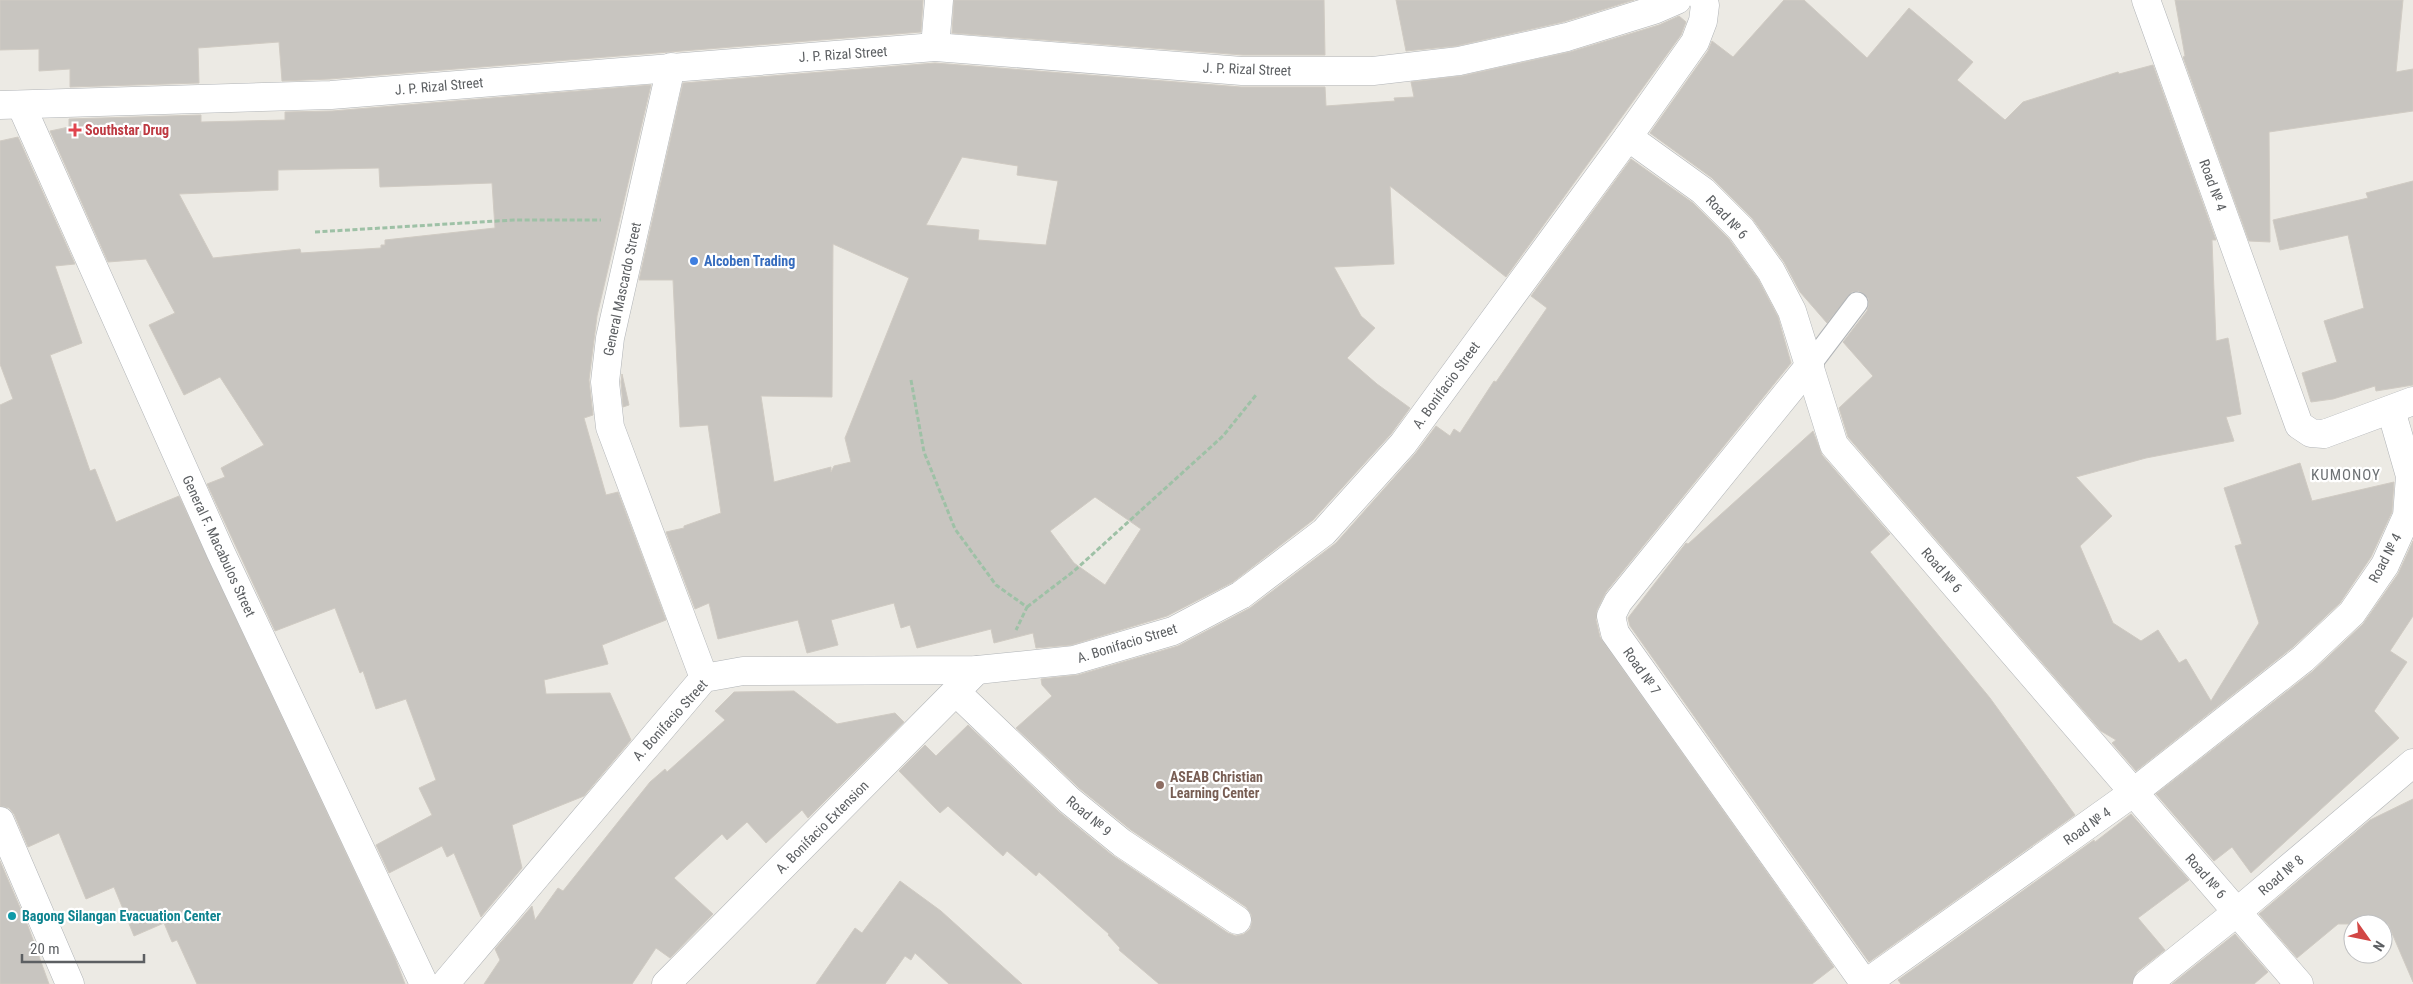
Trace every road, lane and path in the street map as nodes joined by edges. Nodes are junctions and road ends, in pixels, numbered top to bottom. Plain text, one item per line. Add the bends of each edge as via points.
1 (939, 0) edge
2 (1677, 0) edge
3 (1703, 0) edge
4 (2146, 0) edge
5 (935, 47) junction
6 (671, 68) junction
7 (11, 105) edge
8 (1628, 137) junction
9 (636, 220) junction
10 (316, 232) dead end
11 (1857, 303) dead end
12 (1810, 365) junction
13 (912, 380) dead end
14 (1256, 395) dead end
15 (2402, 406) edge
16 (1027, 607) junction
17 (1015, 631) dead end
18 (977, 670) junction
19 (704, 678) junction
20 (956, 692) junction
21 (2413, 763) edge
22 (2134, 792) junction
23 (0, 821) edge
24 (2238, 912) junction
25 (1238, 920) dead end
26 (70, 984) edge
27 (424, 984) edge
28 (445, 984) edge
29 (666, 984) edge
30 (1865, 984) edge
31 (2147, 984) edge
32 (2299, 984) edge

1 - 5 street
2 - 5 street, J. P. Rizal Street via 1567,37 1459,61 1373,70 1242,71
3 - 8 street, A. Bonifacio Street via 1703,21 1695,42
4 - 15 street, Road № 4 via 2300,424 2311,433 2324,434
5 - 6 street, J. P. Rizal Street
6 - 7 street, J. P. Rizal Street via 331,95
6 - 9 street, General Mascardo Street
7 - 27 street, General F. Macabulos Street
8 - 12 street, Road № 6 via 1703,192 1741,229 1792,311
8 - 18 street, A. Bonifacio Street via 1403,444 1324,532 1241,595 1173,631 1074,660
9 - 10 path via 514,220
9 - 19 street, General Mascardo Street via 610,338 605,382 610,427
11 - 12 lane
12 - 22 street, Road № 6 via 1834,445
12 - 30 street, Road № 7 via 1618,602 1611,616 1615,633
13 - 16 path via 924,452 955,528 996,585
14 - 16 path via 1223,436 1074,571
15 - 22 street, Road № 4 via 2410,476 2407,516 2385,565 2352,613 2303,659
16 - 17 path
18 - 19 street, A. Bonifacio Street via 743,671
18 - 20 street, A. Bonifacio Extension
19 - 28 street, A. Bonifacio Street
20 - 25 street, Road № 9 via 1069,800 1122,843
20 - 29 street, A. Bonifacio Extension
21 - 24 street, Road № 8
22 - 24 street, Road № 6
22 - 30 street, Road № 4
23 - 26 street
24 - 31 street, Road № 8
24 - 32 street, Road № 6

